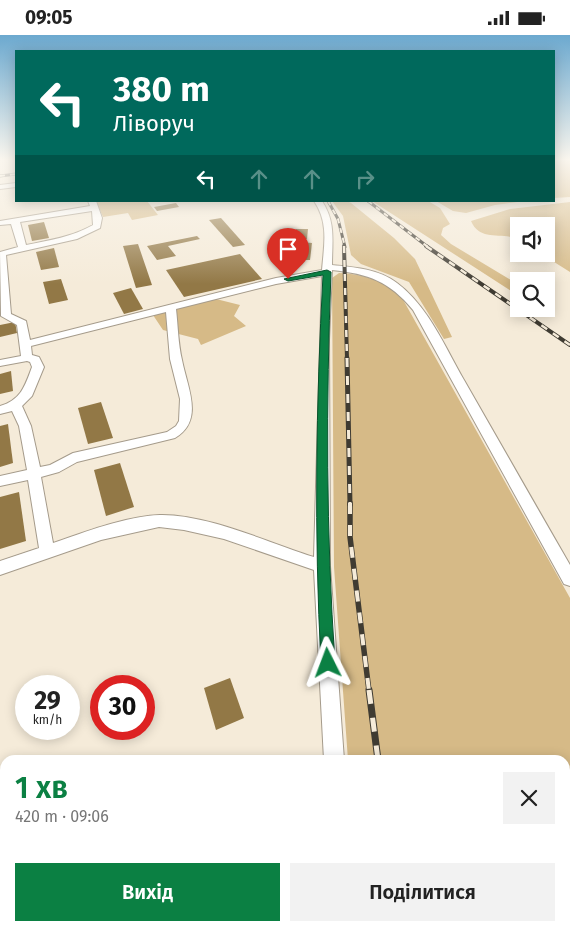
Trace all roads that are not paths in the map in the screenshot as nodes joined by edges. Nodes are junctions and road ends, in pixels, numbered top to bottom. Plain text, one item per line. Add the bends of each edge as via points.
1 (319, 202) edge
2 (93, 205) edge
3 (17, 220) junction
4 (0, 223) edge
5 (23, 249) junction
6 (0, 254) edge
7 (327, 269) junction
8 (1, 281) edge
9 (171, 308) junction
10 (3, 317) edge
11 (25, 344) junction
12 (27, 358) junction
13 (0, 363) edge
14 (16, 406) junction
15 (0, 410) edge
16 (34, 473) junction
17 (0, 481) edge
18 (46, 550) junction
19 (322, 566) junction
20 (0, 568) edge
21 (570, 579) edge
22 (334, 755) edge

1 - 7 street via 329,224
2 - 3 street
2 - 5 street via 98,218 97,226 90,231
3 - 4 street
3 - 5 street via 15,223
5 - 6 street
6 - 8 street
7 - 9 street
7 - 19 street
7 - 21 street via 347,269 376,276 398,288 406,297 424,321
8 - 10 street
9 - 11 street
9 - 16 street via 176,359 186,399 185,421 181,429 171,435 104,453 73,458 54,469
10 - 11 street via 22,323
11 - 12 street
12 - 13 street
12 - 14 street via 35,359 38,367 23,401
14 - 15 street
14 - 16 street via 25,426
16 - 17 street
16 - 18 street
18 - 19 street via 133,525 163,521 224,535
18 - 20 street
19 - 22 street

